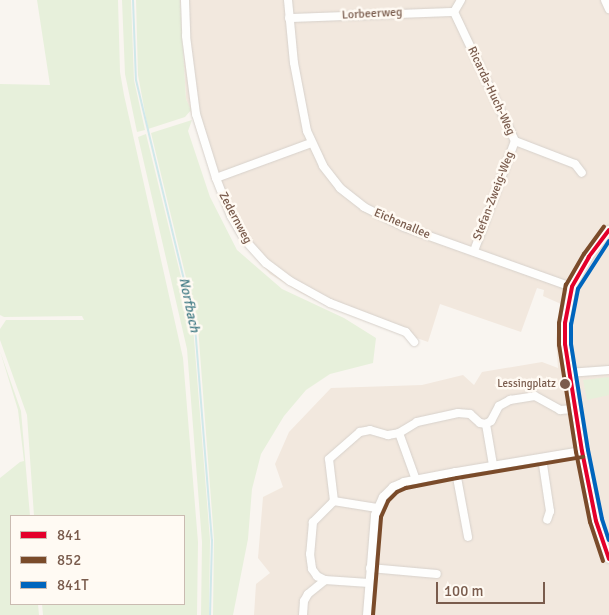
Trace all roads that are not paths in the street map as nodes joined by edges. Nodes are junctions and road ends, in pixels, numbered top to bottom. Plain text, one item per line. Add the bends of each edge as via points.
1 (185, 0) edge
2 (288, 0) edge
3 (460, 0) edge
4 (605, 0) edge
5 (609, 9) edge
6 (454, 12) junction
7 (289, 18) junction
8 (515, 141) junction
9 (311, 143) junction
10 (582, 173) dead end
11 (216, 178) junction
12 (609, 230) edge
13 (474, 251) junction
14 (572, 287) junction
15 (414, 342) dead end
16 (609, 370) edge
17 (568, 373) junction
18 (574, 409) junction
19 (486, 424) junction
20 (399, 433) junction
21 (582, 451) junction
22 (542, 458) junction
23 (493, 465) junction
24 (456, 472) junction
25 (416, 480) junction
26 (334, 501) junction
27 (377, 508) junction
28 (547, 520) dead end
29 (468, 536) dead end
30 (609, 559) edge
31 (370, 568) junction
32 (437, 574) dead end
33 (325, 580) junction
34 (369, 583) junction
35 (303, 615) edge
36 (367, 615) edge

1 - 11 street, Zedernweg via 196,114
2 - 7 street, Eichenallee
3 - 6 street
4 - 5 street
6 - 7 street, Lorbeerweg
6 - 8 street, Ricarda-Huch-Weg
7 - 9 street, Eichenallee via 301,103
8 - 10 street, Ricarda-Huch-Weg via 575,164
8 - 13 street, Stefan-Zweig-Weg
9 - 11 street
9 - 13 street, Eichenallee via 331,178 364,207 404,227
11 - 15 street, Zedernweg via 237,226 266,263 316,295 406,332
12 - 14 street
13 - 14 street, Eichenallee
14 - 17 street via 565,323
16 - 17 street
17 - 18 street
18 - 19 street via 560,410 535,396 504,403
18 - 21 street
19 - 20 street via 470,414 458,413 417,422
19 - 23 street
20 - 25 street
20 - 26 street via 360,432 331,456 328,464
21 - 22 street
21 - 30 street
22 - 23 street
22 - 28 street via 550,511
23 - 24 street
24 - 25 street
24 - 29 street
25 - 27 street via 393,487
26 - 27 street
26 - 33 street via 316,517 311,529 311,567
27 - 31 street
31 - 32 street
31 - 34 street
33 - 34 street
33 - 35 street via 308,594
34 - 36 street

